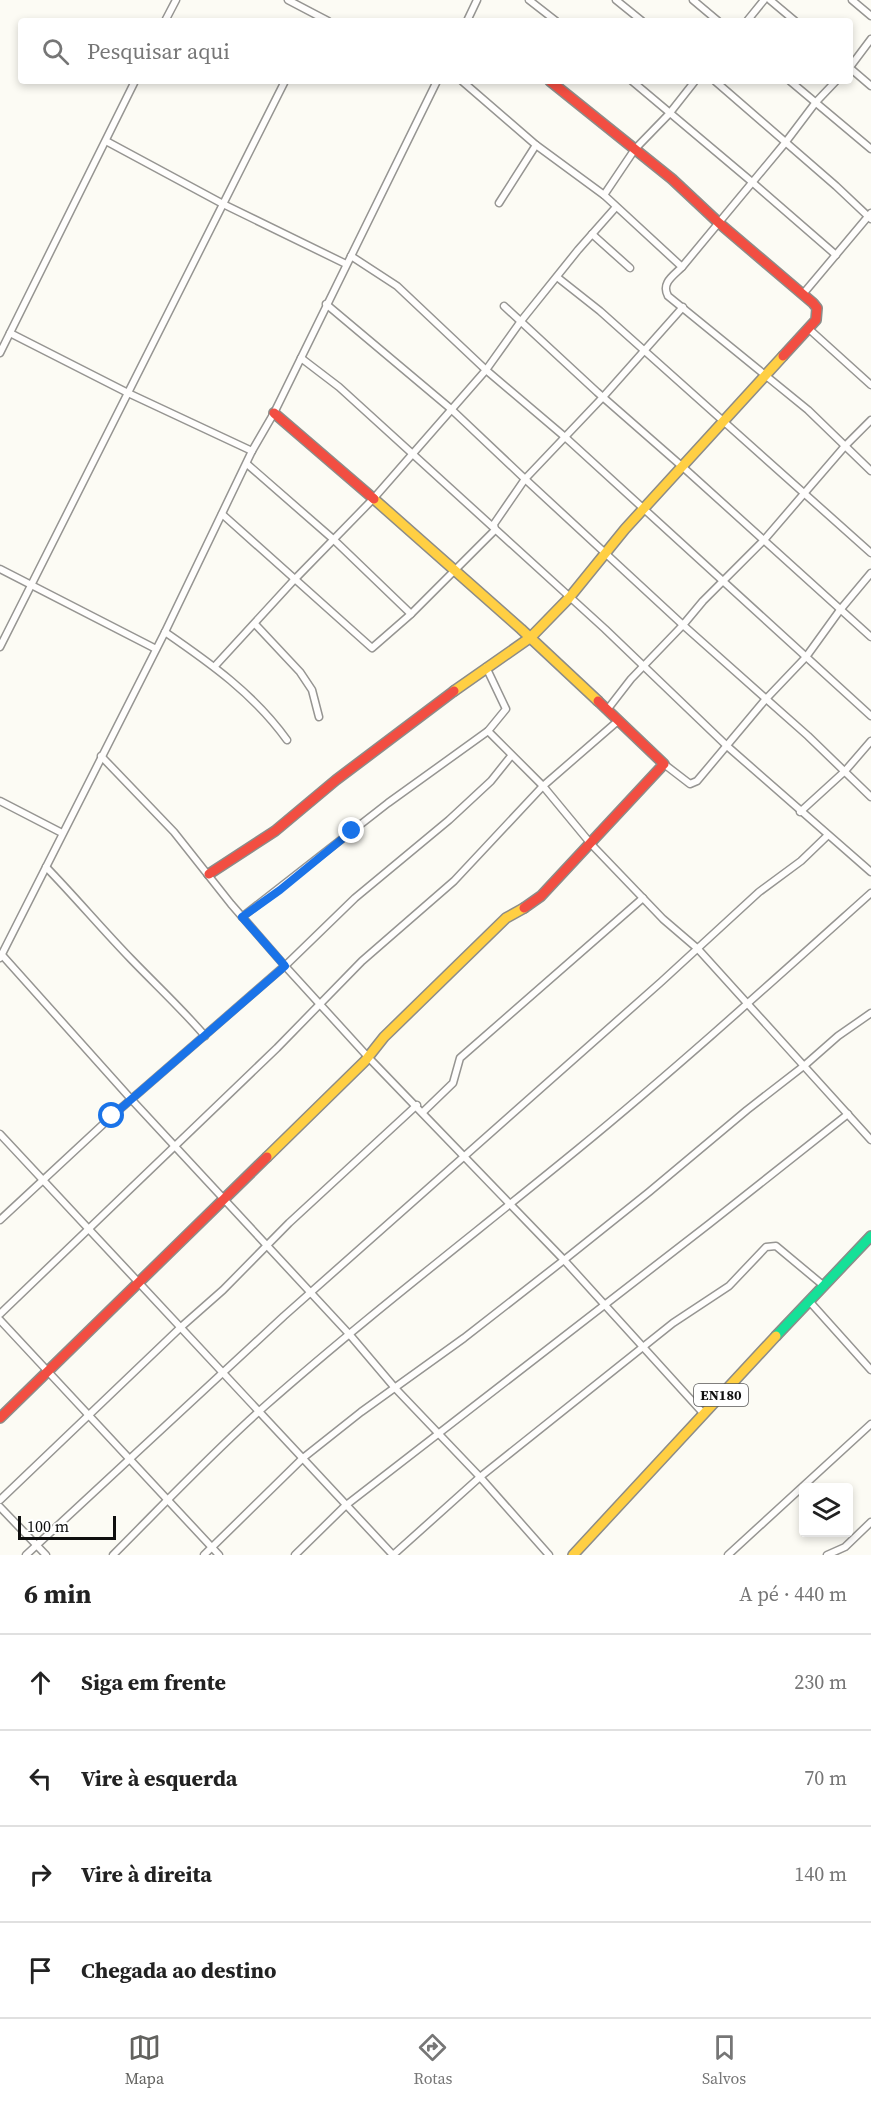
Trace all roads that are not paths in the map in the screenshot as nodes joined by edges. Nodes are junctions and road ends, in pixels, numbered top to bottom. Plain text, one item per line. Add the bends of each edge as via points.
1 (176, 0) edge
2 (288, 0) edge
3 (477, 0) edge
4 (529, 0) edge
5 (616, 0) edge
6 (693, 0) edge
7 (764, 0) edge
8 (770, 0) edge
9 (852, 0) edge
10 (871, 16) edge
11 (167, 18) edge
12 (317, 18) edge
13 (468, 18) edge
14 (552, 18) edge
15 (638, 18) edge
16 (714, 18) edge
17 (749, 18) edge
18 (791, 18) edge
19 (871, 39) edge
20 (853, 63) edge
21 (853, 70) edge
22 (134, 84) edge
23 (283, 84) edge
24 (436, 84) edge
25 (465, 84) edge
26 (554, 84) edge
27 (635, 84) edge
28 (693, 84) edge
29 (718, 84) edge
30 (794, 84) edge
31 (833, 84) edge
32 (871, 86) edge
33 (816, 102) junction
34 (669, 114) junction
35 (106, 141) junction
36 (785, 143) junction
37 (536, 145) junction
38 (871, 148) edge
39 (635, 149) junction
40 (752, 182) junction
41 (604, 195) junction
42 (499, 203) dead end
43 (223, 204) junction
44 (616, 207) junction
45 (870, 216) edge
46 (719, 223) junction
47 (592, 234) junction
48 (836, 255) junction
49 (351, 256) junction
50 (346, 264) junction
51 (682, 267) junction
52 (630, 268) dead end
53 (556, 277) junction
54 (803, 294) junction
55 (326, 304) junction
56 (504, 306) dead end
57 (683, 307) junction
58 (521, 321) junction
59 (809, 329) junction
60 (10, 333) junction
61 (644, 350) junction
62 (0, 353) edge
63 (301, 358) junction
64 (486, 369) junction
65 (766, 375) junction
66 (870, 382) edge
67 (128, 393) junction
68 (603, 397) junction
69 (451, 409) junction
70 (274, 413) junction
71 (871, 420) edge
72 (723, 422) junction
73 (564, 437) junction
74 (845, 446) junction
75 (252, 451) junction
76 (411, 454) junction
77 (247, 464) junction
78 (683, 466) junction
79 (871, 471) edge
80 (525, 479) junction
81 (804, 492) junction
82 (374, 498) junction
83 (644, 509) junction
84 (222, 514) junction
85 (495, 530) junction
86 (333, 539) junction
87 (764, 540) junction
88 (605, 553) junction
89 (871, 553) edge
90 (0, 568) edge
91 (455, 569) junction
92 (871, 573) edge
93 (294, 580) junction
94 (724, 582) junction
95 (31, 585) junction
96 (569, 598) junction
97 (840, 610) junction
98 (411, 614) junction
99 (255, 624) junction
100 (683, 625) junction
101 (165, 632) junction
102 (531, 637) junction
103 (871, 637) edge
104 (0, 647) edge
105 (156, 649) junction
106 (806, 657) junction
107 (215, 666) junction
108 (486, 667) junction
109 (644, 667) junction
110 (765, 700) junction
111 (608, 710) junction
112 (871, 716) edge
113 (319, 717) dead end
114 (619, 720) junction
115 (488, 731) junction
116 (287, 740) dead end
117 (871, 741) edge
118 (727, 746) junction
119 (102, 756) junction
120 (512, 756) junction
121 (664, 764) junction
122 (845, 771) junction
123 (543, 786) junction
124 (871, 797) edge
125 (0, 801) edge
126 (800, 812) junction
127 (62, 833) junction
128 (828, 835) junction
129 (591, 844) junction
130 (46, 867) junction
131 (871, 872) edge
132 (209, 874) junction
133 (871, 894) edge
134 (643, 898) junction
135 (242, 917) junction
136 (698, 949) junction
137 (1, 956) edge
138 (285, 966) junction
139 (321, 1004) junction
140 (749, 1004) junction
141 (871, 1013) edge
142 (205, 1036) junction
143 (369, 1057) junction
144 (805, 1065) junction
145 (131, 1100) junction
146 (417, 1105) junction
147 (423, 1112) junction
148 (848, 1114) junction
149 (0, 1134) edge
150 (871, 1140) edge
151 (174, 1145) junction
152 (465, 1156) junction
153 (44, 1180) junction
154 (223, 1199) junction
155 (510, 1203) junction
156 (0, 1220) edge
157 (88, 1228) junction
158 (871, 1236) edge
159 (267, 1246) junction
160 (564, 1260) junction
161 (138, 1283) junction
162 (824, 1287) junction
163 (309, 1293) junction
164 (810, 1302) junction
165 (605, 1305) junction
166 (0, 1314) edge
167 (0, 1320) edge
168 (181, 1327) junction
169 (350, 1335) junction
170 (644, 1347) junction
171 (871, 1370) edge
172 (47, 1372) junction
173 (221, 1373) junction
174 (395, 1388) junction
175 (258, 1413) junction
176 (703, 1413) junction
177 (91, 1415) junction
178 (0, 1418) edge
179 (871, 1424) edge
180 (440, 1434) junction
181 (303, 1458) junction
182 (130, 1459) junction
183 (480, 1477) junction
184 (168, 1499) junction
185 (0, 1500) edge
186 (345, 1506) junction
187 (0, 1507) edge
188 (871, 1522) edge
189 (36, 1546) junction
190 (212, 1547) junction
191 (387, 1548) junction
192 (26, 1555) edge
193 (46, 1555) edge
194 (113, 1555) edge
195 (204, 1555) edge
196 (219, 1555) edge
197 (295, 1555) edge
198 (381, 1555) edge
199 (393, 1555) edge
200 (549, 1555) edge
201 (573, 1555) edge
202 (728, 1555) edge
203 (827, 1555) edge

1 - 11 street
2 - 12 street
3 - 13 street
4 - 14 street
5 - 15 street
6 - 16 street
7 - 17 street
8 - 18 street
9 - 10 street
19 - 20 street
21 - 32 street
22 - 35 street
23 - 43 street
24 - 49 street
25 - 37 street
26 - 39 street
27 - 34 street
28 - 34 street
29 - 36 street
30 - 33 street
31 - 33 street
33 - 36 street
33 - 38 street
34 - 39 street
34 - 40 street
35 - 43 street
35 - 60 street
36 - 40 street
36 - 45 street
37 - 41 street
37 - 42 street
39 - 41 street
39 - 46 street
40 - 46 street
40 - 48 street
41 - 44 street
43 - 50 street
43 - 67 street
44 - 47 street
44 - 51 street
45 - 48 street
46 - 51 street
46 - 54 street
47 - 52 street
47 - 53 street
48 - 54 street
49 - 50 street
49 - 64 street via 397,286
50 - 55 street
51 - 57 street via 665,289
53 - 58 street
53 - 61 street
54 - 59 street via 817,308 816,320
55 - 63 street
55 - 69 street
56 - 58 street
57 - 61 street
57 - 65 street
58 - 64 street
58 - 68 street
59 - 65 street
59 - 66 street
60 - 62 street
60 - 67 street
61 - 68 street
61 - 72 street
63 - 70 street
63 - 76 street via 339,387
64 - 69 street
64 - 73 street
65 - 72 street
65 - 74 street
67 - 75 street
67 - 95 street
68 - 73 street
68 - 78 street
69 - 76 street
69 - 80 street
70 - 75 street
70 - 82 street
71 - 74 street
72 - 78 street
72 - 81 street
73 - 80 street
73 - 83 street
74 - 79 street
74 - 81 street
75 - 77 street
76 - 82 street
76 - 85 street
77 - 84 street
77 - 86 street
78 - 83 street
78 - 87 street
80 - 85 street via 494,524
80 - 88 street
81 - 87 street
81 - 89 street
82 - 86 street
82 - 91 street
83 - 88 street
83 - 94 street
84 - 93 street
84 - 101 street
85 - 91 street
85 - 96 street
86 - 93 street
86 - 98 street
87 - 94 street
87 - 97 street
88 - 96 street
88 - 100 street
90 - 95 street
91 - 98 street
91 - 102 street
92 - 97 street
93 - 98 street via 372,648
93 - 99 street
94 - 100 street
94 - 106 street
95 - 104 street
95 - 105 street
96 - 102 street
96 - 109 street
97 - 103 street
97 - 106 street
99 - 107 street
99 - 113 street via 300,672 312,690
100 - 109 street
100 - 110 street
101 - 105 street
101 - 107 street
102 - 108 street
102 - 111 street
105 - 119 street
106 - 110 street
106 - 112 street
107 - 116 street via 272,719
108 - 115 street via 506,709
108 - 132 street via 275,831
109 - 111 street
109 - 118 street
110 - 118 street
110 - 122 street
111 - 114 street
114 - 121 street
114 - 123 street
115 - 120 street
115 - 135 street
117 - 122 street
118 - 121 street via 694,783
118 - 126 street
119 - 127 street
119 - 132 street
120 - 123 street
120 - 138 street via 491,781 355,898
121 - 129 street
122 - 124 street
122 - 126 street
123 - 129 street
123 - 139 street via 454,881 362,961
125 - 127 street
126 - 128 street
127 - 130 street
128 - 131 street
128 - 136 street
129 - 134 street
129 - 143 street via 542,896 506,918 384,1037
130 - 137 street
130 - 142 street
132 - 135 street
133 - 140 street
134 - 136 street
134 - 147 street via 460,1058 453,1083
135 - 138 street
136 - 140 street
136 - 152 street
137 - 145 street
138 - 139 street
138 - 142 street
139 - 143 street
139 - 151 street
140 - 144 street
140 - 155 street
141 - 144 street
142 - 145 street
143 - 146 street
143 - 154 street
144 - 148 street
144 - 160 street
145 - 151 street
145 - 153 street
146 - 147 street
146 - 159 street
147 - 152 street
148 - 150 street
148 - 165 street
149 - 153 street
151 - 154 street
151 - 157 street
152 - 155 street
152 - 163 street
153 - 156 street
153 - 157 street
154 - 159 street
154 - 161 street
155 - 160 street
155 - 169 street
157 - 161 street
157 - 166 street
158 - 162 street, EN180
159 - 163 street
159 - 168 street
160 - 165 street
160 - 174 street
161 - 168 street
161 - 172 street
162 - 164 street, EN180
162 - 170 street via 776,1246 768,1246 729,1286
163 - 169 street
163 - 173 street
164 - 171 street
164 - 176 street, EN180
165 - 170 street
165 - 180 street
167 - 172 street
168 - 173 street
168 - 177 street
169 - 174 street
169 - 175 street
170 - 176 street
170 - 183 street
172 - 177 street
172 - 178 street
173 - 175 street
173 - 182 street
174 - 180 street
174 - 181 street
175 - 181 street
175 - 184 street
176 - 201 street, EN180
177 - 182 street
177 - 185 street
179 - 202 street
180 - 183 street
180 - 186 street
181 - 186 street
181 - 190 street
182 - 184 street
182 - 189 street
183 - 199 street
183 - 200 street
184 - 190 street
184 - 194 street
186 - 191 street
186 - 197 street
187 - 189 street
188 - 203 street via 845,1547
189 - 192 street
189 - 193 street
190 - 195 street
190 - 196 street
191 - 198 street
191 - 199 street

